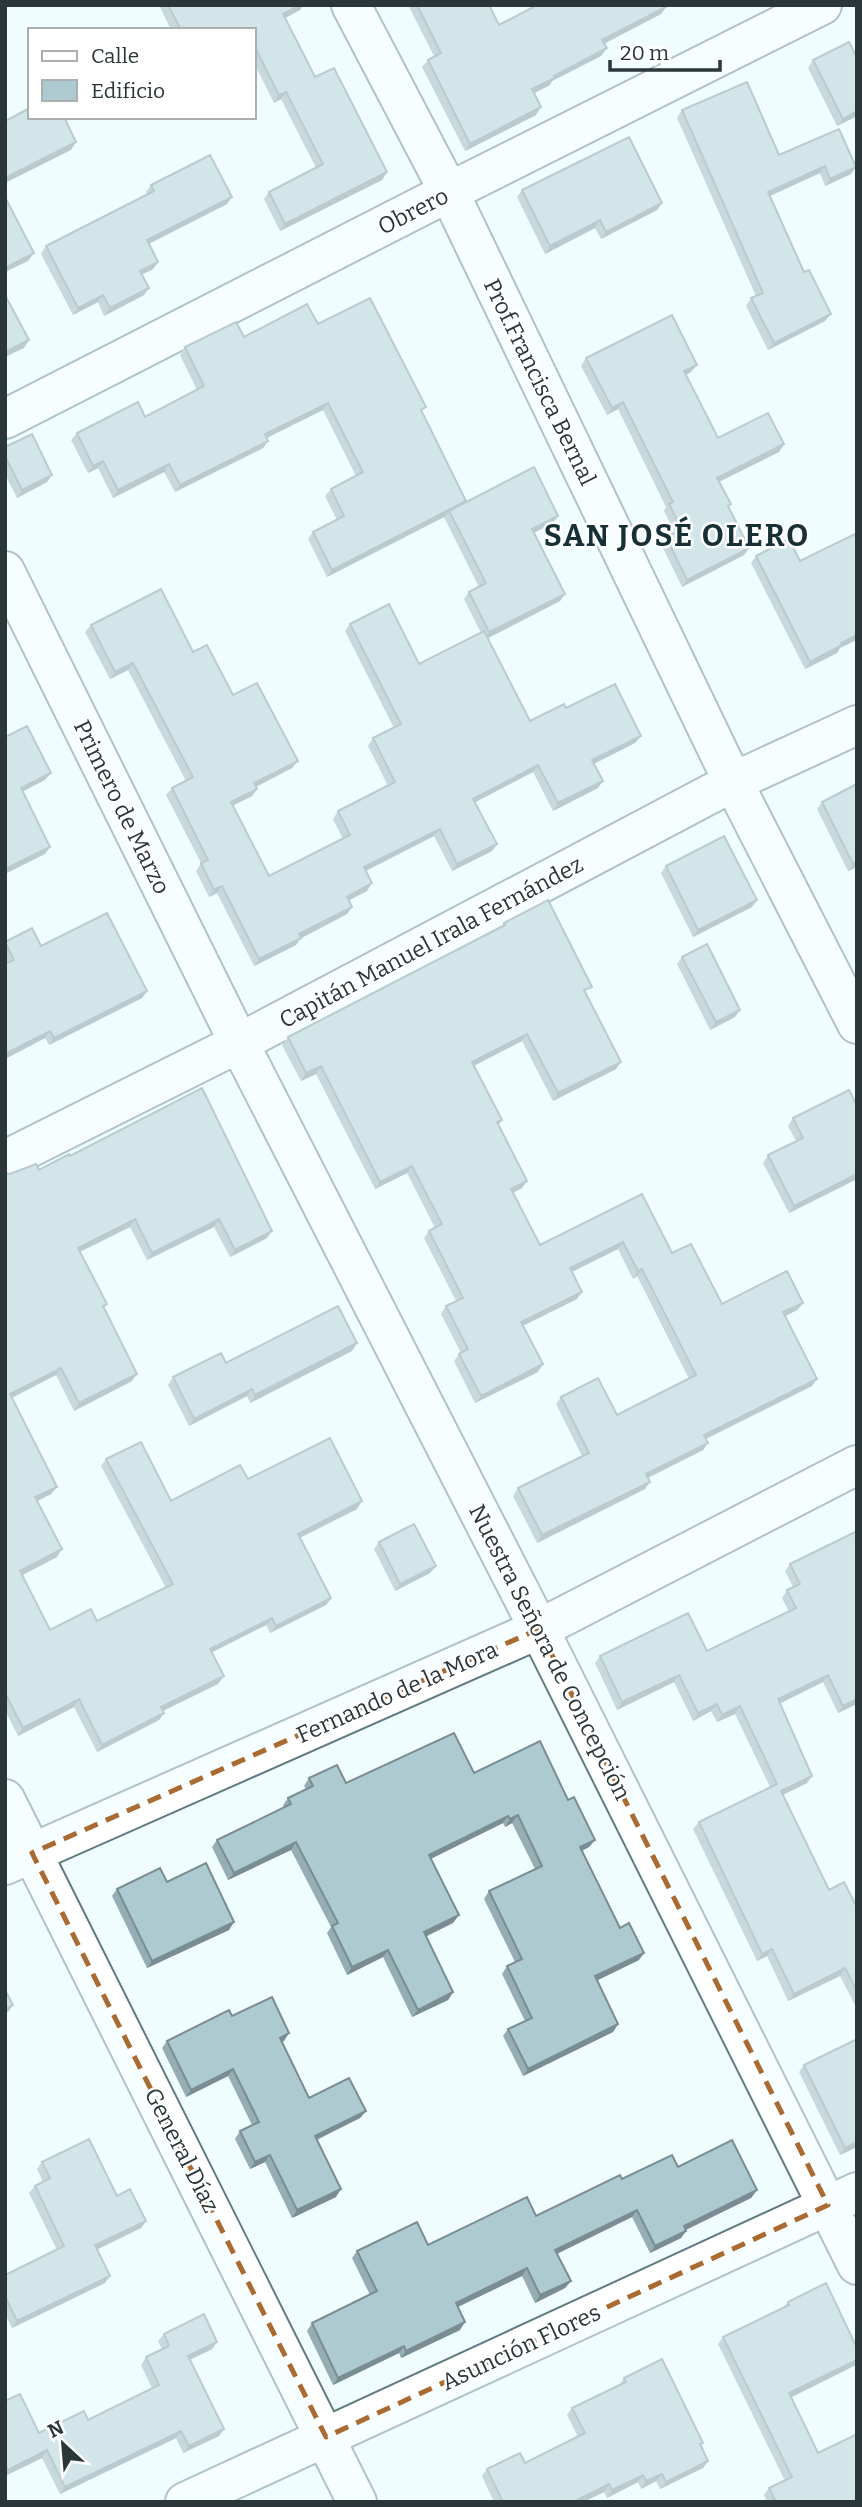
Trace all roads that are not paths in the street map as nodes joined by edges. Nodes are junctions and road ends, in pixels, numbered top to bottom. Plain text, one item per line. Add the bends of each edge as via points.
1 (352, 5) edge
2 (822, 5) edge
3 (449, 192) junction
4 (5, 419) edge
5 (5, 571) edge
6 (857, 725) edge
7 (733, 782) junction
8 (857, 1024) edge
9 (239, 1043) junction
10 (5, 1160) edge
11 (857, 1465) edge
12 (539, 1629) junction
13 (5, 1799) edge
14 (19, 1859) edge
15 (843, 2199) edge
16 (857, 2265) edge
17 (326, 2437) junction
18 (185, 2502) edge
19 (357, 2502) edge

1 - 3 street, Prof.Francisca Bernal
2 - 3 street, Obrero
3 - 4 street, Obrero
3 - 7 street, Prof.Francisca Bernal
5 - 9 street, Primero de Marzo
6 - 7 street, Capitán Manuel Irala Fernández
7 - 8 street, Prof.Francisca Bernal
7 - 9 street, Capitán Manuel Irala Fernández
9 - 10 street, Capitán Manuel Irala Fernández
9 - 12 street, Nuestra Señora de Concepción
11 - 12 street, Fernando de la Mora
12 - 14 street, Fernando de la Mora
12 - 15 street, Nuestra Señora de Concepción
13 - 14 street, General Díaz
14 - 17 street, General Díaz
15 - 16 street, Nuestra Señora de Concepción
15 - 17 street, Asunción Flores
17 - 18 street, Asunción Flores
17 - 19 street, General Díaz

